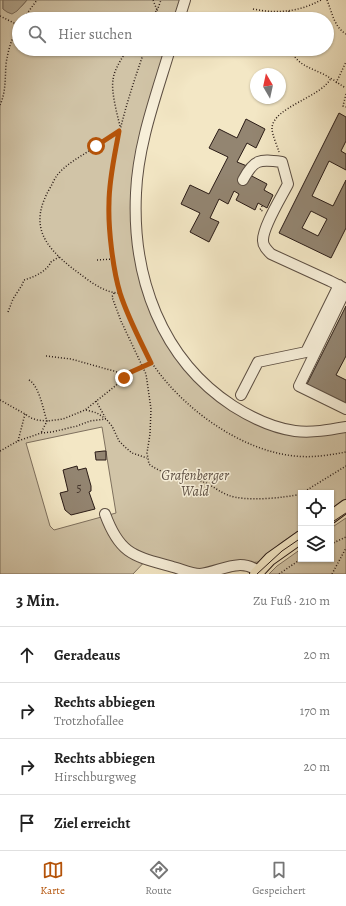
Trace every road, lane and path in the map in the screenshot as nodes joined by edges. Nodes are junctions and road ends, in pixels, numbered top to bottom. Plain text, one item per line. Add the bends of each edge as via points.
1 (37, 0) edge
2 (153, 0) edge
3 (161, 0) edge
4 (185, 0) edge
5 (321, 0) edge
6 (327, 0) edge
7 (253, 8) dead end
8 (157, 10) joint
9 (288, 11) joint
10 (28, 12) edge
11 (181, 12) edge
12 (332, 12) edge
13 (0, 16) edge
14 (334, 18) edge
15 (12, 22) edge
16 (346, 34) edge
17 (12, 39) edge
18 (123, 56) edge
19 (143, 56) edge
20 (168, 56) edge
21 (294, 56) edge
22 (346, 62) edge
23 (331, 78) junction
24 (336, 83) junction
25 (346, 88) edge
26 (346, 94) edge
27 (0, 105) edge
28 (346, 107) edge
29 (120, 128) junction
30 (119, 131) junction
31 (282, 162) junction
32 (243, 180) dead end
33 (60, 257) junction
34 (113, 259) junction
35 (97, 260) dead end
36 (343, 288) edge
37 (114, 293) junction
38 (120, 293) junction
39 (8, 312) dead end
40 (46, 356) dead end
41 (151, 363) junction
42 (143, 367) junction
43 (128, 375) junction
44 (29, 380) dead end
45 (241, 395) dead end
46 (0, 400) edge
47 (96, 401) junction
48 (346, 409) edge
49 (85, 410) junction
50 (25, 414) junction
51 (106, 419) junction
52 (48, 421) junction
53 (346, 427) edge
54 (40, 433) junction
55 (18, 441) junction
56 (0, 451) edge
57 (346, 452) edge
58 (147, 458) junction
59 (346, 466) edge
60 (307, 490) edge
61 (298, 494) edge
62 (346, 506) edge
63 (105, 514) dead end
64 (334, 515) edge
65 (346, 537) edge
66 (298, 539) edge
67 (334, 543) edge
68 (346, 548) edge
69 (298, 561) edge
70 (257, 572) edge
71 (279, 574) edge
72 (332, 574) edge

1 - 10 path
2 - 8 path
3 - 8 path
4 - 11 street
5 - 9 path
6 - 12 path
7 - 9 path via 274,12
13 - 15 path
14 - 16 path via 337,26
17 - 27 path
18 - 29 path via 112,81
19 - 29 path
20 - 53 street via 139,160 136,194 138,244 143,272 161,325 176,352 194,373 221,398 250,416 269,425 296,431 315,432
21 - 23 path via 299,62
22 - 24 path
23 - 24 path
23 - 31 path via 329,83 285,110 274,122 272,127
24 - 25 path
26 - 28 path via 343,106
29 - 30 path
30 - 33 path via 69,163 58,173 45,196 40,230 47,244
30 - 34 path via 109,203
31 - 32 street via 255,162
31 - 36 street via 288,184 264,233 266,250
33 - 37 path via 92,282
33 - 39 path via 38,274 24,280
34 - 35 path
34 - 38 path
36 - 45 street via 306,352 258,362
36 - 48 street via 300,386
37 - 38 path
37 - 42 path via 112,297 121,321
38 - 41 path
40 - 43 path via 71,359
41 - 42 path
41 - 57 path via 172,389 194,409 242,441 278,454 295,456
42 - 43 path
42 - 58 path via 148,383 150,409
43 - 47 path
44 - 52 path via 39,395
46 - 50 path
47 - 49 path
47 - 51 path
49 - 51 path
49 - 52 path via 63,419
50 - 52 path via 31,418
50 - 55 path
51 - 54 path
51 - 58 path via 125,447 132,453
52 - 54 path
54 - 55 path
55 - 56 path
58 - 61 path via 149,464 158,470 209,483 228,496 253,499
59 - 60 path
62 - 64 main road
63 - 70 street via 119,543 146,559 196,574 239,564 249,566
65 - 67 path
66 - 70 main road via 270,559
68 - 72 path
69 - 71 path

